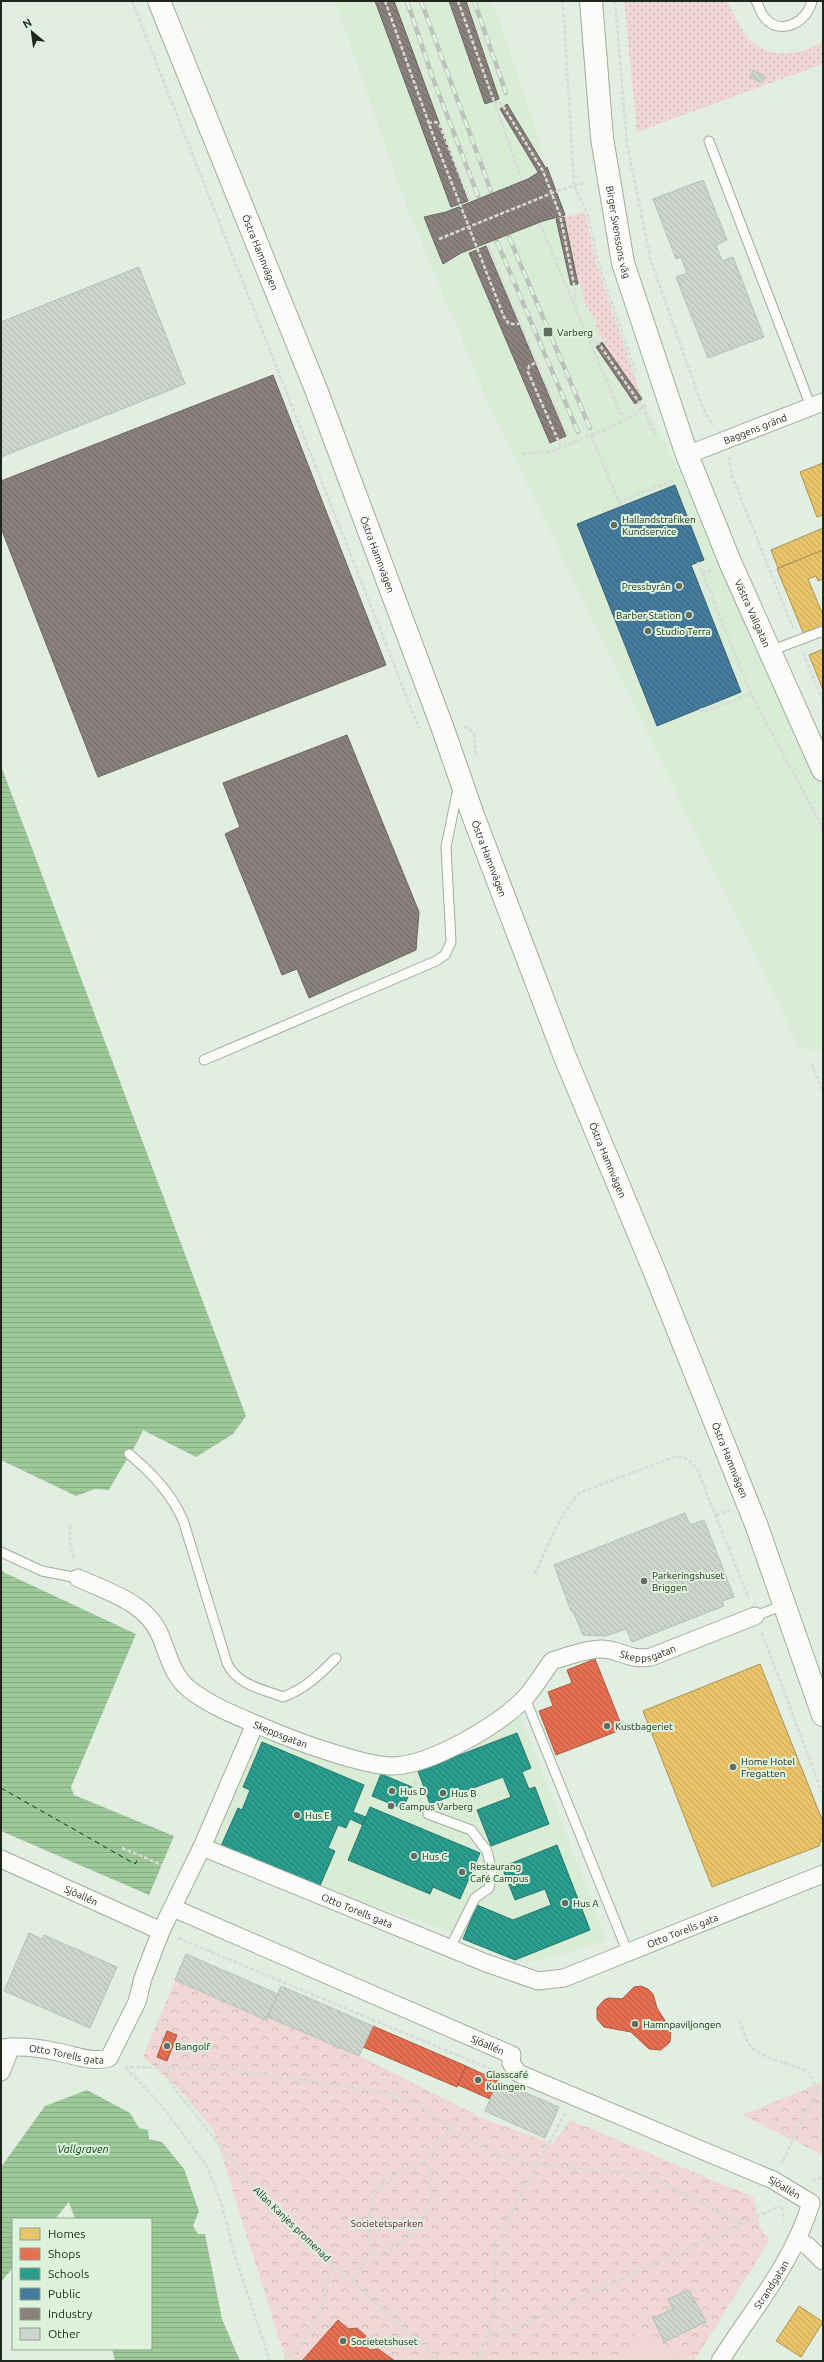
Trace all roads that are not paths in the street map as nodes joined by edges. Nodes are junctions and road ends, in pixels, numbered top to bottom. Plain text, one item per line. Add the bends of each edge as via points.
1 (159, 1) edge
2 (591, 1) edge
3 (756, 1) edge
4 (812, 1) edge
5 (710, 141) dead end
6 (817, 404) edge
7 (687, 455) junction
8 (823, 631) edge
9 (770, 651) junction
10 (823, 769) edge
11 (460, 778) junction
12 (204, 1060) dead end
13 (129, 1454) dead end
14 (1, 1552) edge
15 (78, 1578) joint
16 (784, 1604) junction
17 (755, 1616) joint
18 (336, 1658) dead end
19 (525, 1698) junction
20 (823, 1715) edge
21 (255, 1724) junction
22 (428, 1814) road end
23 (202, 1847) junction
24 (1, 1859) edge
25 (823, 1874) edge
26 (173, 1908) junction
27 (161, 1931) junction
28 (450, 1948) junction
29 (628, 1953) junction
30 (6, 2047) edge
31 (1, 2072) edge
32 (811, 2199) edge
33 (798, 2240) junction
34 (823, 2261) edge
35 (720, 2361) edge

1 - 11 street, Östra Hamnvägen via 317,392
2 - 7 street, Birger Svenssons väg via 602,138 623,263
3 - 4 lane via 765,18 776,25 788,26 800,22 810,11
5 - 6 lane
6 - 7 street, Baggens gränd
7 - 9 street, Västra Vallgatan via 730,562
8 - 9 lane
9 - 10 street, Västra Vallgatan
11 - 12 lane via 446,847 451,942 445,955
11 - 16 street, Östra Hamnvägen via 565,1057 756,1524
13 - 18 lane via 162,1485 176,1504 230,1670 243,1682 283,1697 300,1690
14 - 15 lane via 42,1571
15 - 21 street, Skeppsgatan via 130,1602 145,1613 160,1634 181,1681 203,1698
16 - 17 lane, Skeppsgatan
16 - 20 street, Östra Hamnvägen
17 - 19 street, Skeppsgatan via 651,1657 628,1657 600,1649 552,1661
19 - 21 street, Skeppsgatan via 487,1729 425,1760 392,1767 365,1762 292,1739
19 - 29 lane
21 - 23 street
22 - 28 lane via 471,1830 487,1851 492,1872 489,1888 475,1898
23 - 26 street, Otto Torells gata
23 - 28 street, Otto Torells gata
24 - 27 street, Sjöallén
25 - 29 street, Otto Torells gata
26 - 27 street, Otto Torells gata
26 - 32 street, Sjöallén via 512,2055 511,2063 518,2073 569,2101 772,2180
27 - 30 street, Otto Torells gata via 143,1978 137,2002 110,2058 101,2061 56,2051
28 - 29 street, Otto Torells gata via 538,1981 564,1978
30 - 31 street
32 - 33 street, Strandgatan
33 - 34 street
33 - 35 street, Strandgatan via 756,2309

